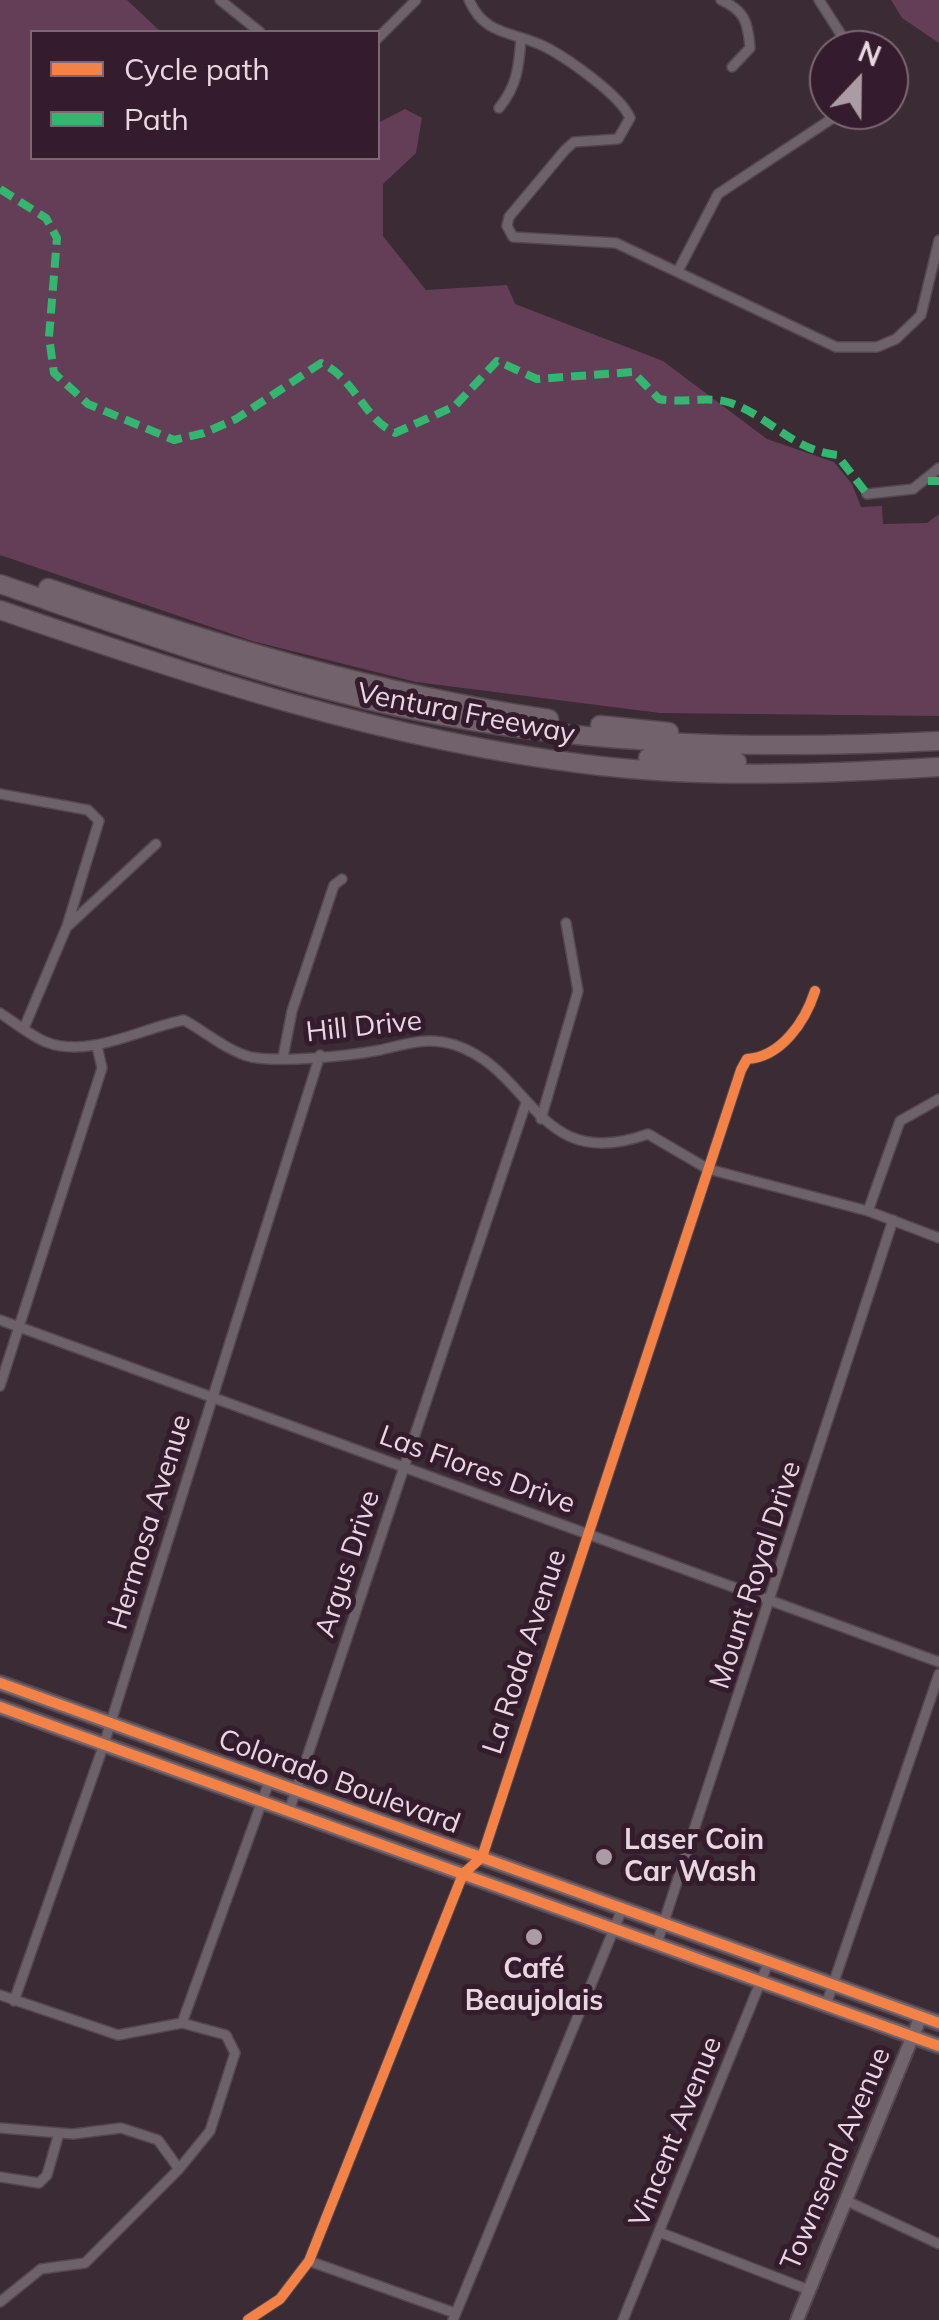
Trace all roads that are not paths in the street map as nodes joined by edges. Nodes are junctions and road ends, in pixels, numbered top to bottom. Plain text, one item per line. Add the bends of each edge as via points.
1 (220, 0) edge
2 (416, 0) edge
3 (468, 0) edge
4 (721, 0) edge
5 (819, 0) edge
6 (258, 30) edge
7 (838, 30) edge
8 (380, 36) edge
9 (520, 38) junction
10 (732, 67) dead end
11 (499, 108) dead end
12 (815, 130) edge
13 (939, 240) edge
14 (678, 270) junction
15 (935, 286) edge
16 (939, 468) edge
17 (867, 494) dead end
18 (0, 572) edge
19 (0, 584) edge
20 (0, 610) edge
21 (939, 730) edge
22 (939, 741) edge
23 (505, 753) junction
24 (939, 757) edge
25 (939, 767) edge
26 (0, 794) edge
27 (156, 844) dead end
28 (342, 879) dead end
29 (566, 923) dead end
30 (68, 926) junction
31 (815, 991) dead end
32 (0, 1013) edge
33 (24, 1028) junction
34 (97, 1046) junction
35 (320, 1055) junction
36 (283, 1058) junction
37 (939, 1098) edge
38 (526, 1103) junction
39 (540, 1120) junction
40 (708, 1168) junction
41 (868, 1211) junction
42 (892, 1220) junction
43 (939, 1238) edge
44 (0, 1320) edge
45 (19, 1327) junction
46 (0, 1386) edge
47 (212, 1396) junction
48 (404, 1467) junction
49 (587, 1535) junction
50 (772, 1601) junction
51 (939, 1662) edge
52 (939, 1674) edge
53 (0, 1683) edge
54 (0, 1707) edge
55 (111, 1722) junction
56 (104, 1744) junction
57 (269, 1782) junction
58 (296, 1790) junction
59 (262, 1803) junction
60 (289, 1811) junction
61 (482, 1858) junction
62 (463, 1874) junction
63 (623, 1907) junction
64 (665, 1922) junction
65 (615, 1928) junction
66 (658, 1943) junction
67 (769, 1961) junction
68 (762, 1982) junction
69 (833, 1984) junction
70 (0, 1996) edge
71 (14, 2000) junction
72 (826, 2005) junction
73 (921, 2016) junction
74 (182, 2023) junction
75 (939, 2023) edge
76 (914, 2037) junction
77 (939, 2046) edge
78 (0, 2128) edge
79 (58, 2133) junction
80 (179, 2169) junction
81 (0, 2177) edge
82 (846, 2202) junction
83 (660, 2232) junction
84 (939, 2244) edge
85 (310, 2261) junction
86 (809, 2290) junction
87 (0, 2302) edge
88 (454, 2317) edge
89 (248, 2320) edge
90 (623, 2320) edge
91 (797, 2320) edge

1 - 6 street
2 - 8 street
3 - 9 street via 492,30
4 - 10 street via 748,22 750,48
5 - 7 street
9 - 11 street via 519,72
9 - 14 street via 568,62 630,118 618,139 574,142 509,218 513,237 606,240
12 - 14 street via 718,194
13 - 15 street
14 - 15 street via 836,347 896,339 921,315
16 - 17 street via 912,488
18 - 21 highway, Ventura Freeway via 290,667 435,701 667,732 808,736
19 - 22 highway via 225,662 371,701 497,724 738,746
20 - 23 highway, Ventura Freeway via 247,694
23 - 24 highway via 526,745 771,764
23 - 25 highway, Ventura Freeway via 692,773
26 - 30 street via 88,810 99,821
27 - 30 street
28 - 36 street via 334,885 292,1011
29 - 39 street via 578,991
30 - 33 street
31 - 40 street, La Roda Avenue via 777,1050 747,1059
32 - 33 street, Hill Drive
33 - 34 street, Hill Drive via 48,1043
34 - 36 street, Hill Drive via 184,1020 248,1056
34 - 45 street via 102,1068
35 - 36 street, Hill Drive
35 - 38 street, Hill Drive via 418,1039 456,1045 495,1068
35 - 47 street, Hermosa Avenue
37 - 41 street via 900,1121
38 - 39 street, Hill Drive
38 - 48 street, Argus Drive
39 - 40 street, Hill Drive via 564,1134 614,1146 648,1134
40 - 41 street, Hill Drive
40 - 49 street, La Roda Avenue
41 - 42 street, Hill Drive
42 - 43 street, Hill Drive
42 - 50 street, Mount Royal Drive
44 - 45 street, Las Flores Drive
45 - 46 street
45 - 47 street, Las Flores Drive
47 - 48 street, Las Flores Drive
47 - 55 street, Hermosa Avenue
48 - 49 street, Las Flores Drive
48 - 58 street, Argus Drive
49 - 50 street, Las Flores Drive
49 - 61 street, La Roda Avenue
50 - 51 street, Las Flores Drive
50 - 64 street, Mount Royal Drive
52 - 69 street
53 - 55 main road, Colorado Boulevard
54 - 56 main road, Colorado Boulevard
55 - 56 street, Hermosa Avenue
55 - 57 main road, Colorado Boulevard
56 - 59 main road, Colorado Boulevard
56 - 71 street, Hermosa Avenue
57 - 58 main road, Colorado Boulevard
57 - 59 street
58 - 60 street, Argus Drive
58 - 61 main road, Colorado Boulevard
59 - 60 main road, Colorado Boulevard
59 - 74 street
60 - 62 main road, Colorado Boulevard
61 - 62 street
61 - 63 main road, Colorado Boulevard
62 - 65 main road, Colorado Boulevard
62 - 85 street
63 - 64 main road, Colorado Boulevard
63 - 65 street
64 - 66 street, Mount Royal Drive
64 - 67 main road, Colorado Boulevard
65 - 66 main road, Colorado Boulevard
65 - 88 street
66 - 68 main road, Colorado Boulevard
67 - 68 street, Vincent Avenue
67 - 69 main road, Colorado Boulevard
68 - 72 main road, Colorado Boulevard
68 - 83 street, Vincent Avenue
69 - 72 street
69 - 73 main road, Colorado Boulevard
70 - 71 street
71 - 74 street via 118,2035
72 - 76 main road, Colorado Boulevard
73 - 75 main road, Colorado Boulevard
73 - 76 street, Townsend Avenue
74 - 80 street via 226,2035 235,2053 210,2131
76 - 77 main road, Colorado Boulevard
76 - 82 street, Townsend Avenue
78 - 79 street
79 - 80 street via 121,2128 158,2140
79 - 81 street via 39,2183
80 - 87 street via 85,2263 41,2269
82 - 84 street
82 - 86 street, Townsend Avenue
83 - 86 street
83 - 90 street, Vincent Avenue
85 - 88 street
85 - 89 street via 280,2299
86 - 91 street, Townsend Avenue

